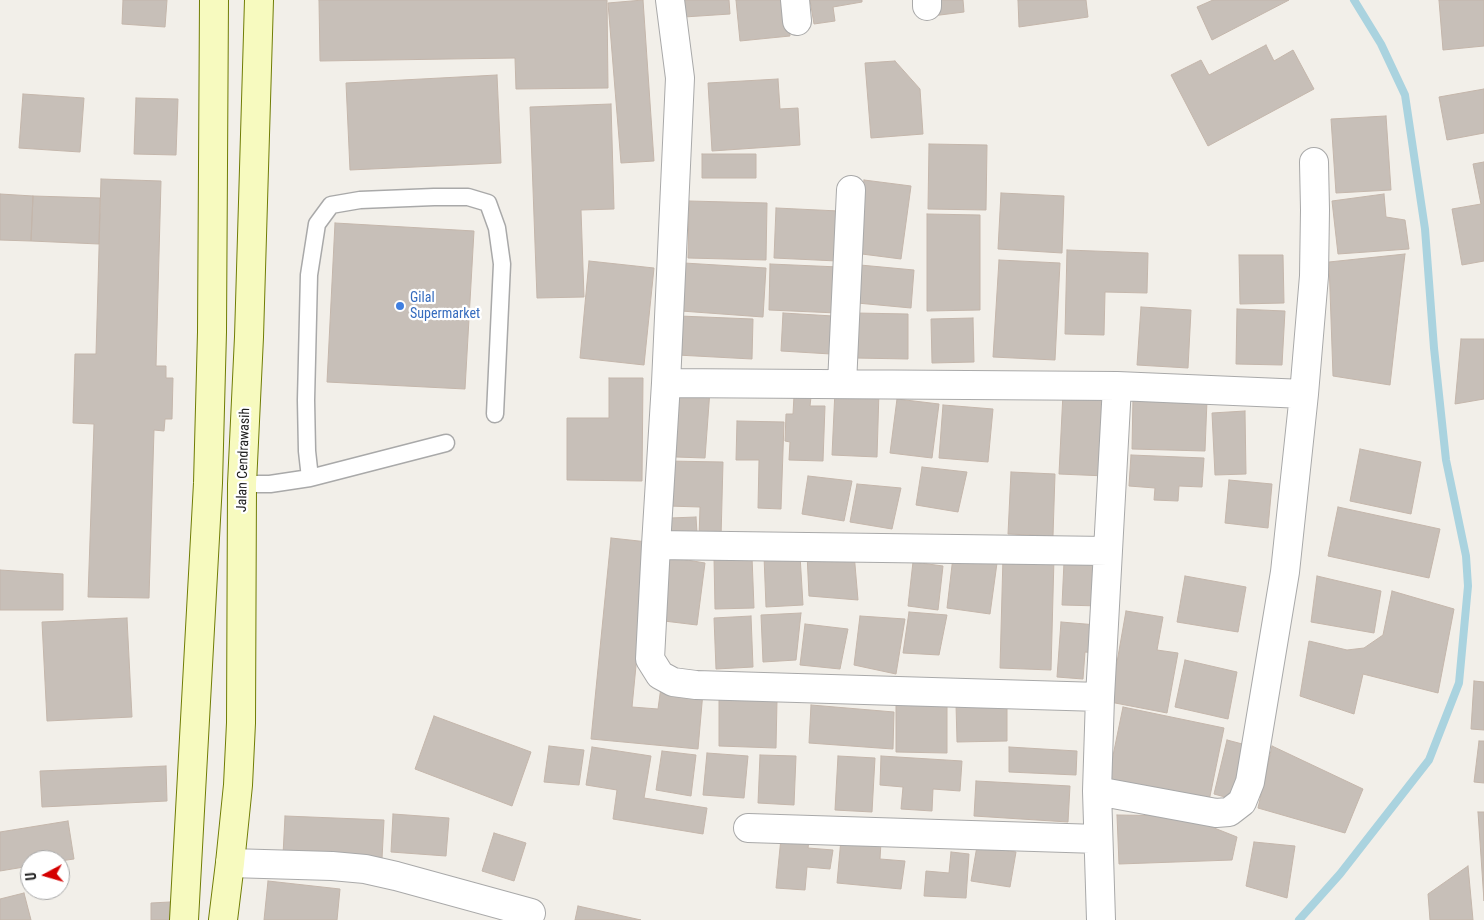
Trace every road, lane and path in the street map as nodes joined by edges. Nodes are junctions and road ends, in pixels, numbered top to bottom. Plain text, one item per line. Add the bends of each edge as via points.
1 (214, 0) edge
2 (259, 0) edge
3 (670, 0) edge
4 (1314, 162) dead end
5 (850, 190) dead end
6 (212, 332) junction
7 (249, 337) junction
8 (666, 383) junction
9 (842, 384) junction
10 (1117, 386) junction
11 (1304, 394) junction
12 (495, 414) dead end
13 (446, 442) dead end
14 (310, 478) junction
15 (242, 484) junction
16 (656, 545) junction
17 (1108, 551) junction
18 (1100, 697) junction
19 (1097, 792) junction
20 (748, 828) dead end
21 (1098, 839) junction
22 (230, 863) junction
23 (531, 913) dead end
24 (184, 920) edge
25 (223, 920) edge
26 (1101, 920) edge

1 - 6 main road
2 - 7 main road, Jalan Cendrawasih
3 - 8 street via 680,78
4 - 11 street via 1314,276
5 - 9 street
6 - 7 main road
6 - 24 main road via 208,483
7 - 15 main road, Jalan Cendrawasih
8 - 9 street
8 - 16 street
9 - 10 street
10 - 11 street
10 - 17 street
11 - 19 street via 1284,572 1250,782 1242,802 1229,812 1216,813
12 - 14 lane via 502,264 498,228 488,203 468,197 451,197 360,200 331,205 317,224 309,275 306,400
13 - 14 lane
14 - 15 lane
15 - 22 main road, Jalan Cendrawasih via 241,723
16 - 17 street
16 - 18 street via 650,659 660,675 673,682
17 - 18 street
18 - 19 street
19 - 21 street
20 - 21 street
21 - 26 street
22 - 23 street via 365,869
22 - 25 main road, Jalan Cendrawasih

